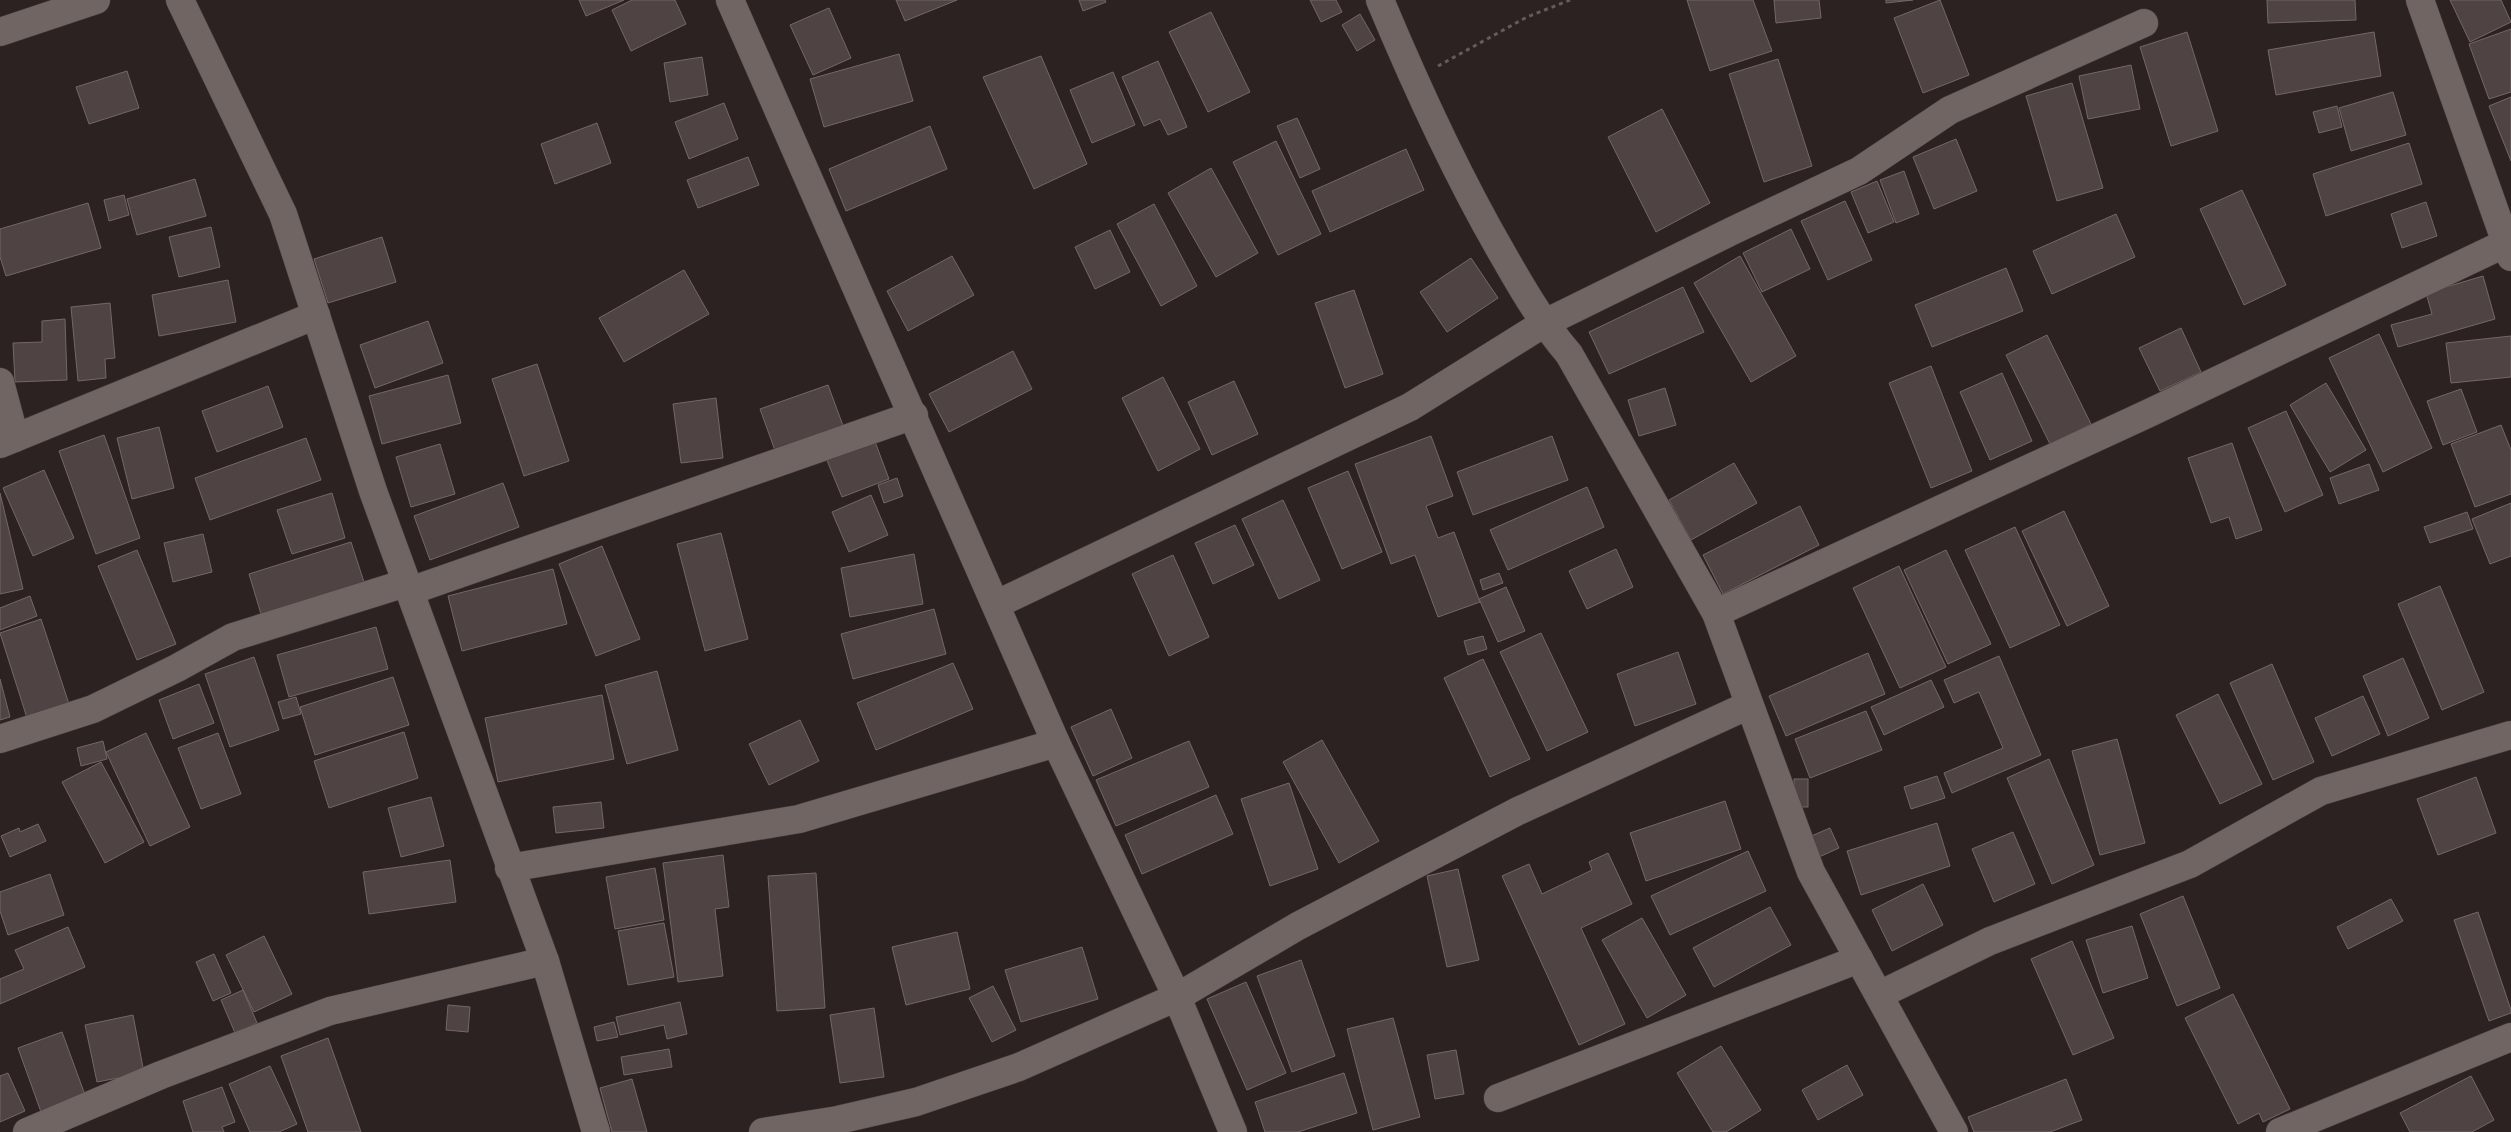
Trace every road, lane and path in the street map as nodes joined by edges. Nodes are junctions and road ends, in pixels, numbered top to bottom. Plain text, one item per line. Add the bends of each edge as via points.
1 (96, 0) edge
2 (180, 0) edge
3 (730, 0) edge
4 (1380, 0) edge
5 (1570, 0) edge
6 (2420, 0) edge
7 (2144, 23) dead end
8 (0, 32) edge
9 (1413, 79) junction
10 (2508, 250) edge
11 (316, 315) junction
12 (1543, 324) junction
13 (0, 382) edge
14 (914, 415) junction
15 (7, 441) edge
16 (408, 587) junction
17 (997, 604) junction
18 (1716, 614) junction
19 (1749, 705) junction
20 (2511, 735) edge
21 (0, 739) edge
22 (1056, 742) junction
23 (509, 868) junction
24 (1859, 959) junction
25 (545, 961) junction
26 (1879, 995) junction
27 (1178, 997) junction
28 (2511, 1037) edge
29 (1498, 1098) dead end
30 (28, 1132) edge
31 (596, 1132) edge
32 (763, 1132) edge
33 (1233, 1132) edge
34 (1954, 1132) edge
35 (2280, 1132) edge

1 - 8 street
2 - 11 street via 283,214
3 - 14 street
4 - 9 street
5 - 9 path via 1527,17
6 - 10 street
7 - 12 street via 1950,110 1859,171
9 - 12 street via 1484,222
10 - 18 street
11 - 15 street
11 - 16 street via 373,492
12 - 17 street via 1410,407
12 - 18 street via 1568,354
13 - 15 street
14 - 16 street
14 - 17 street
16 - 21 street via 233,636 94,709
16 - 23 street
17 - 22 street
18 - 19 street
19 - 24 street via 1811,872
19 - 27 street via 1518,811 1298,926
20 - 26 street via 2321,791 2190,864 1990,941
22 - 23 street via 799,819
22 - 27 street
23 - 25 street
24 - 26 street
24 - 29 street
25 - 30 street via 330,1011 161,1075
25 - 31 street
26 - 34 street
27 - 32 street via 1019,1067 916,1102 838,1120
27 - 33 street
28 - 35 street

